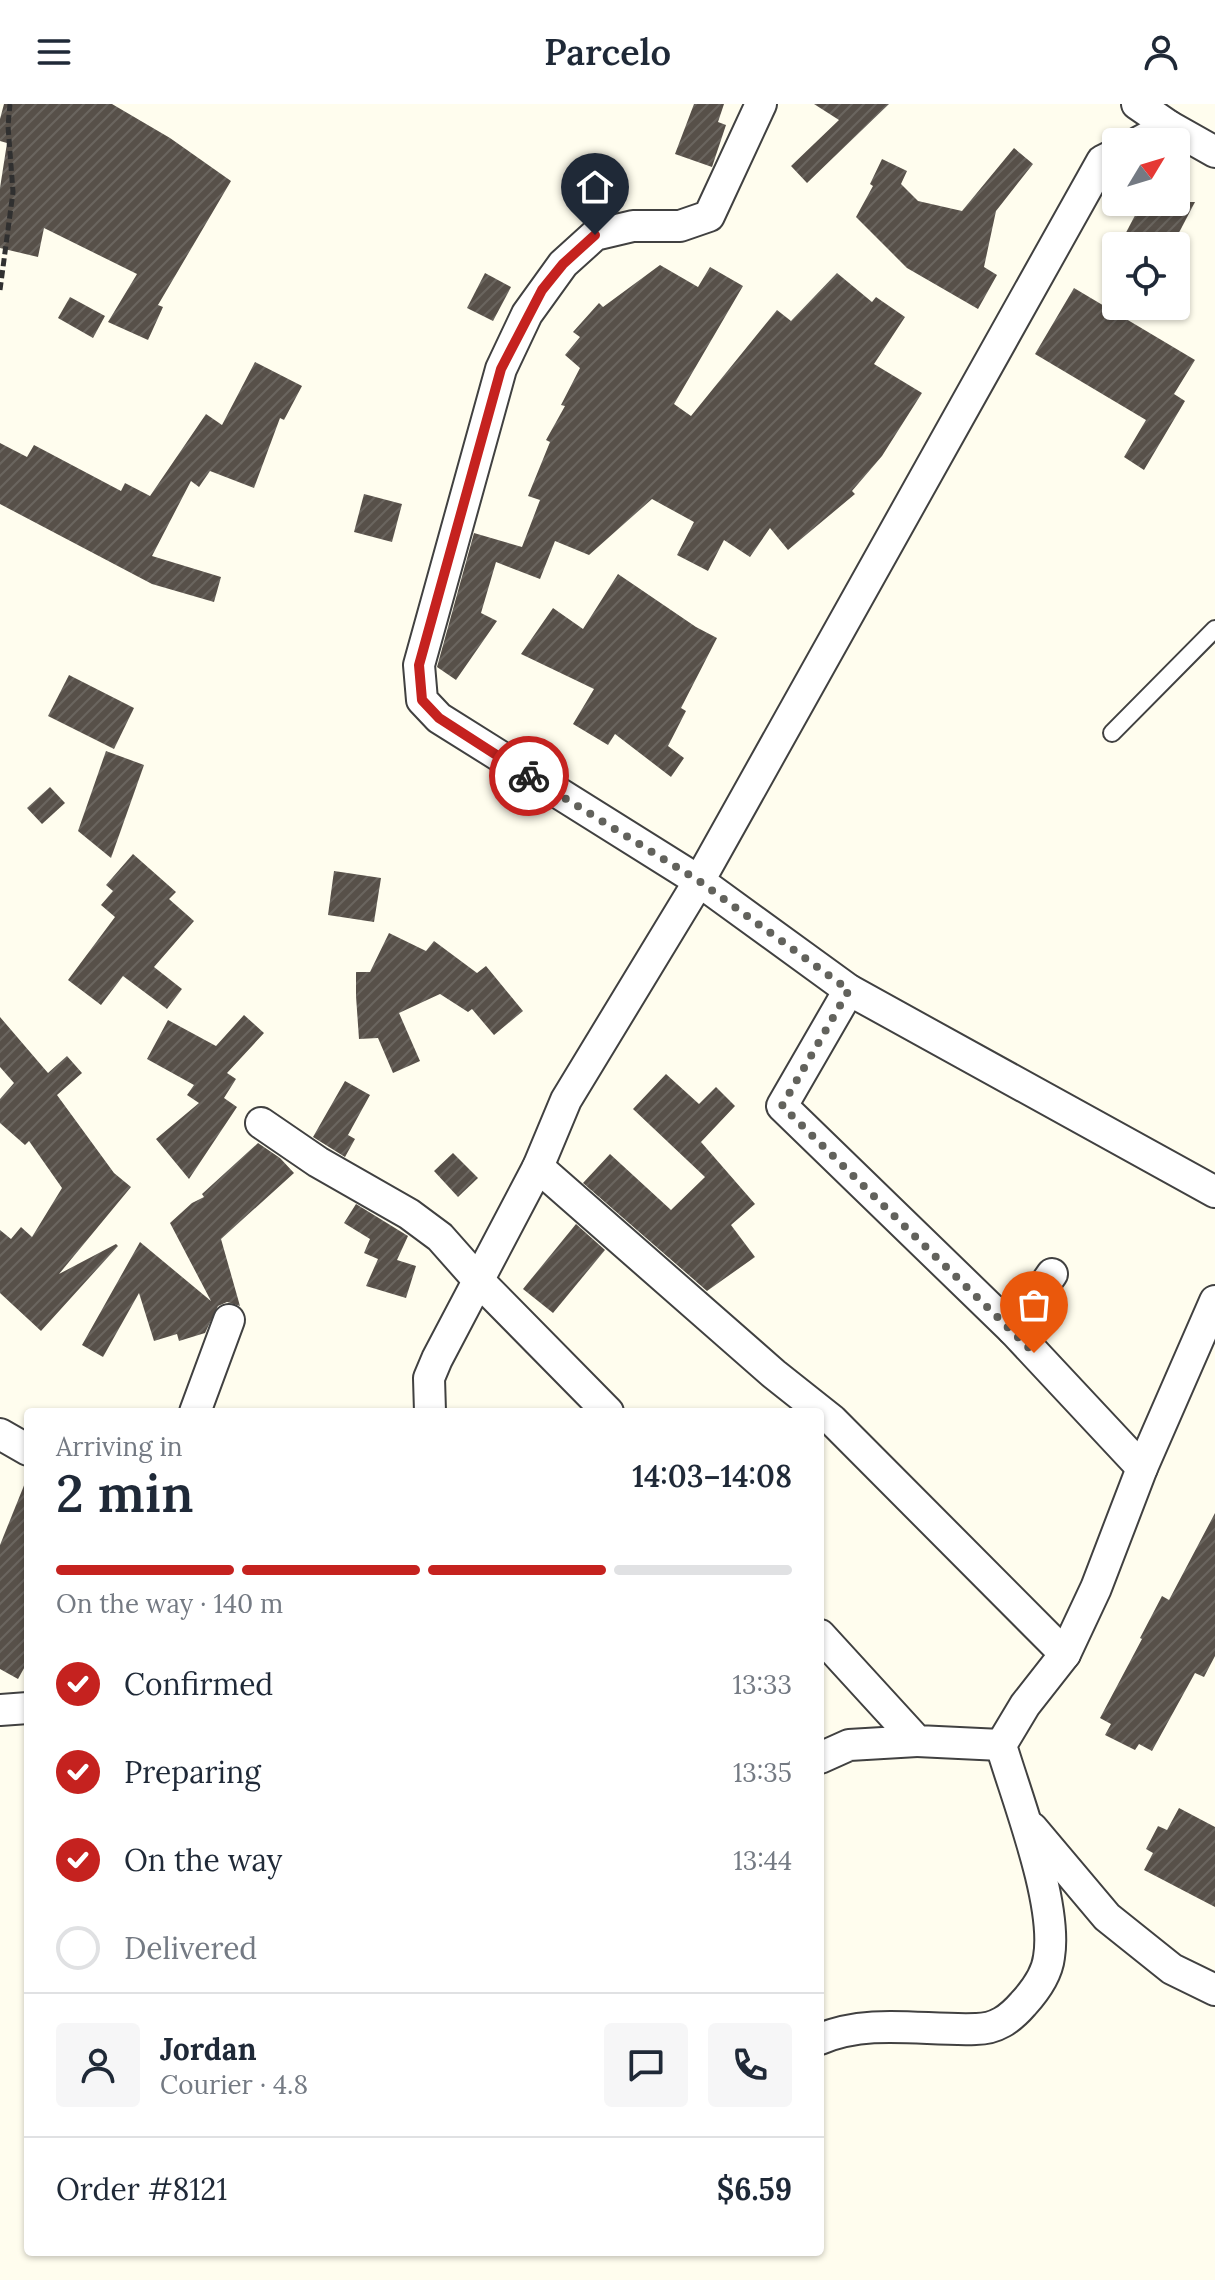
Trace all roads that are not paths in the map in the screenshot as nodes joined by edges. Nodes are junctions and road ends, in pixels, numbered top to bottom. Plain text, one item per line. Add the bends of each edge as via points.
1 (761, 104) edge
2 (1137, 104) edge
3 (1169, 126) junction
4 (1165, 128) edge
5 (1215, 152) edge
6 (1102, 161) edge
7 (1215, 629) edge
8 (1112, 733) dead end
9 (699, 881) junction
10 (849, 990) junction
11 (261, 1123) dead end
12 (538, 1167) junction
13 (1215, 1192) edge
14 (1052, 1274) dead end
15 (479, 1281) junction
16 (1215, 1301) edge
17 (229, 1320) dead end
18 (1013, 1330) junction
19 (196, 1408) edge
20 (430, 1408) edge
21 (604, 1408) edge
22 (807, 1408) edge
23 (826, 1428) edge
24 (0, 1434) edge
25 (24, 1448) edge
26 (1142, 1468) junction
27 (824, 1639) edge
28 (1065, 1654) junction
29 (24, 1708) edge
30 (0, 1710) edge
31 (917, 1741) junction
32 (1001, 1745) junction
33 (824, 1756) edge
34 (1023, 1817) junction
35 (1215, 1990) edge
36 (824, 2037) edge

1 - 9 street via 709,216 680,226 633,226 595,235 563,264 527,314 501,369 419,665 422,700 439,718
2 - 3 street
3 - 4 street
3 - 5 street
6 - 9 street
7 - 8 lane
9 - 10 street
9 - 12 street via 566,1100
10 - 13 street
10 - 18 street via 782,1106
11 - 15 street via 409,1214 440,1237
12 - 15 street
12 - 22 street
14 - 18 street
15 - 20 street via 429,1378
15 - 21 street
16 - 26 street
17 - 19 street
18 - 26 street
23 - 28 street
24 - 25 street
26 - 28 street
27 - 31 street
28 - 32 street
29 - 30 street
31 - 32 street
31 - 33 street via 849,1745
32 - 34 street
34 - 35 street via 1107,1917 1172,1969
34 - 36 street via 1051,1930 1049,1961 1034,1992 1009,2020 981,2029 876,2026

